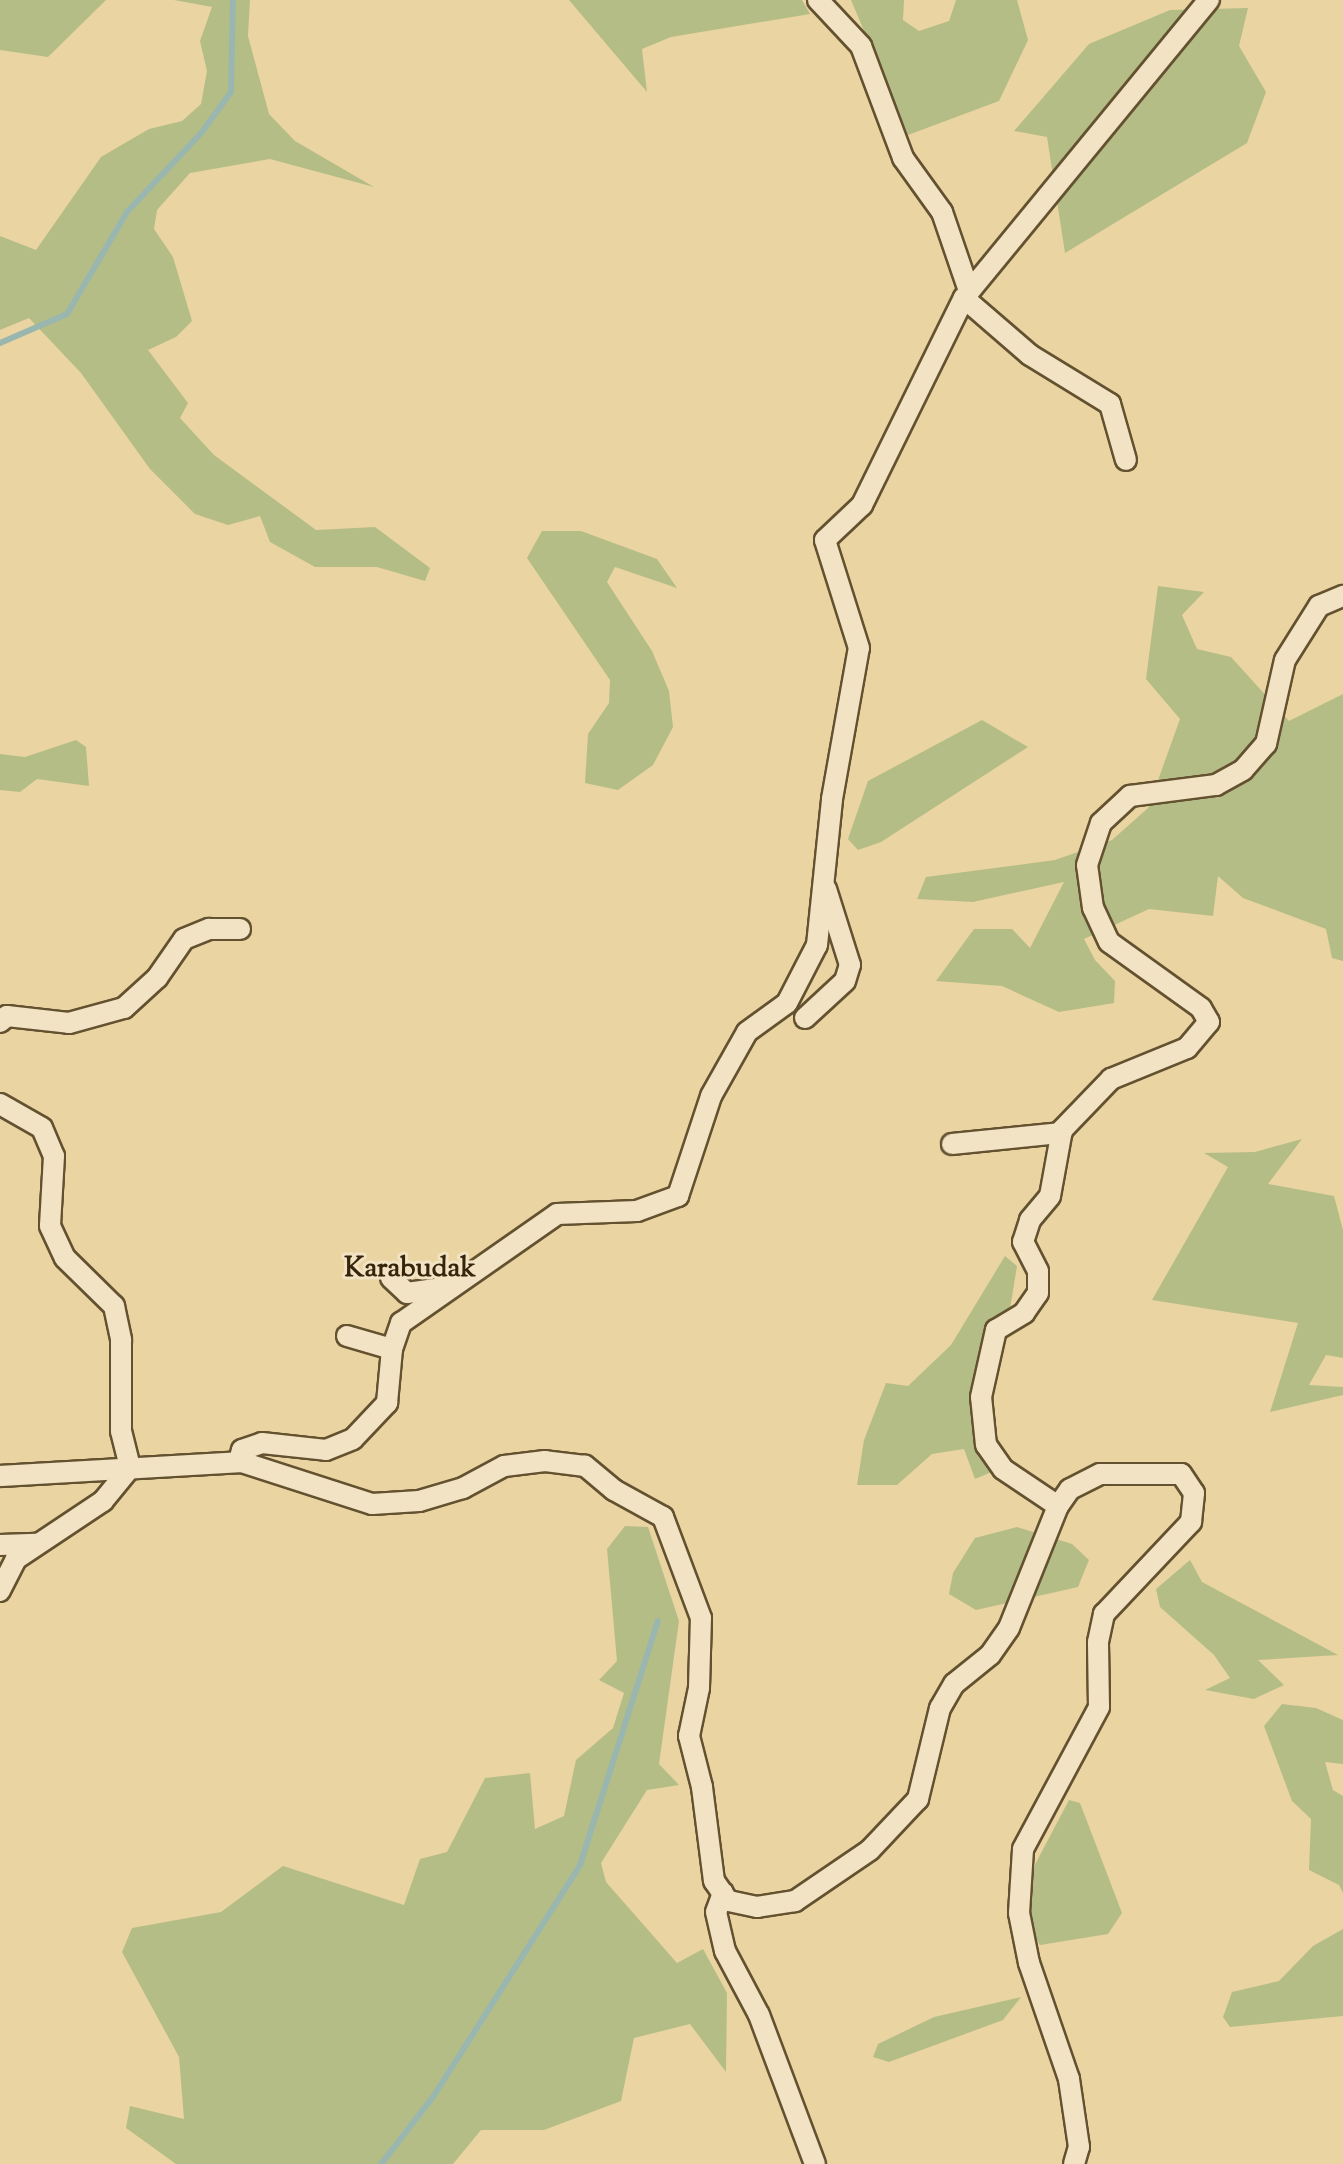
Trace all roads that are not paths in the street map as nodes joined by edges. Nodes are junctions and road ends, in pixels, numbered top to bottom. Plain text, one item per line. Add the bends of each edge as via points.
1 (818, 0) edge
2 (1209, 0) edge
3 (966, 294) junction
4 (1126, 460) dead end
5 (1343, 596) edge
6 (824, 881) junction
7 (240, 929) dead end
8 (805, 1018) dead end
9 (0, 1022) edge
10 (0, 1104) edge
11 (1061, 1133) junction
12 (952, 1144) dead end
13 (476, 1275) junction
14 (391, 1278) dead end
15 (347, 1336) dead end
16 (392, 1349) junction
17 (242, 1462) junction
18 (130, 1468) junction
19 (0, 1476) edge
20 (1058, 1506) junction
21 (41, 1544) junction
22 (2, 1548) edge
23 (0, 1591) edge
24 (723, 1893) junction
25 (815, 2164) edge
26 (1074, 2164) edge

1 - 3 street via 861,46 903,158 942,212
2 - 3 street
3 - 4 street via 1030,355 1110,404
3 - 6 street via 862,505 825,540 859,648
5 - 11 street via 1319,606 1285,660 1266,744 1243,770 1216,785 1130,796 1101,823 1087,865 1093,908 1109,942 1201,1008 1209,1022 1187,1048 1111,1079
6 - 8 street via 850,965 845,981
6 - 13 street via 817,945 787,1003 747,1032 711,1096 678,1196 637,1211 557,1214
7 - 9 street via 209,929 184,939 157,978 124,1008 69,1023 7,1016
10 - 18 street via 42,1128 54,1156 50,1226 65,1258 114,1306 121,1340 121,1431
11 - 12 street
11 - 20 street via 1050,1196 1030,1220 1023,1242 1038,1271 1038,1293 1024,1313 996,1330 981,1397 986,1445 1003,1469
13 - 14 street via 428,1293 407,1293
13 - 16 street via 401,1323
15 - 16 street
16 - 17 street via 387,1403 353,1439 326,1450 262,1443 242,1450
17 - 18 street
17 - 24 street via 372,1504 419,1501 463,1488 504,1466 545,1461 585,1466 614,1490 663,1517 701,1618 699,1688 689,1736 702,1787 714,1881
18 - 19 street
18 - 21 street via 103,1501
20 - 24 street via 1009,1628 990,1655 954,1684 940,1708 918,1799 870,1850 795,1901 757,1907 728,1901
20 - 26 street via 1070,1489 1100,1474 1181,1474 1194,1493 1191,1522 1104,1614 1098,1642 1099,1707 1023,1849 1019,1913 1029,1963 1069,2079 1079,2147
21 - 22 street
21 - 23 street via 16,1559
24 - 25 street via 716,1912 725,1951 759,2015

